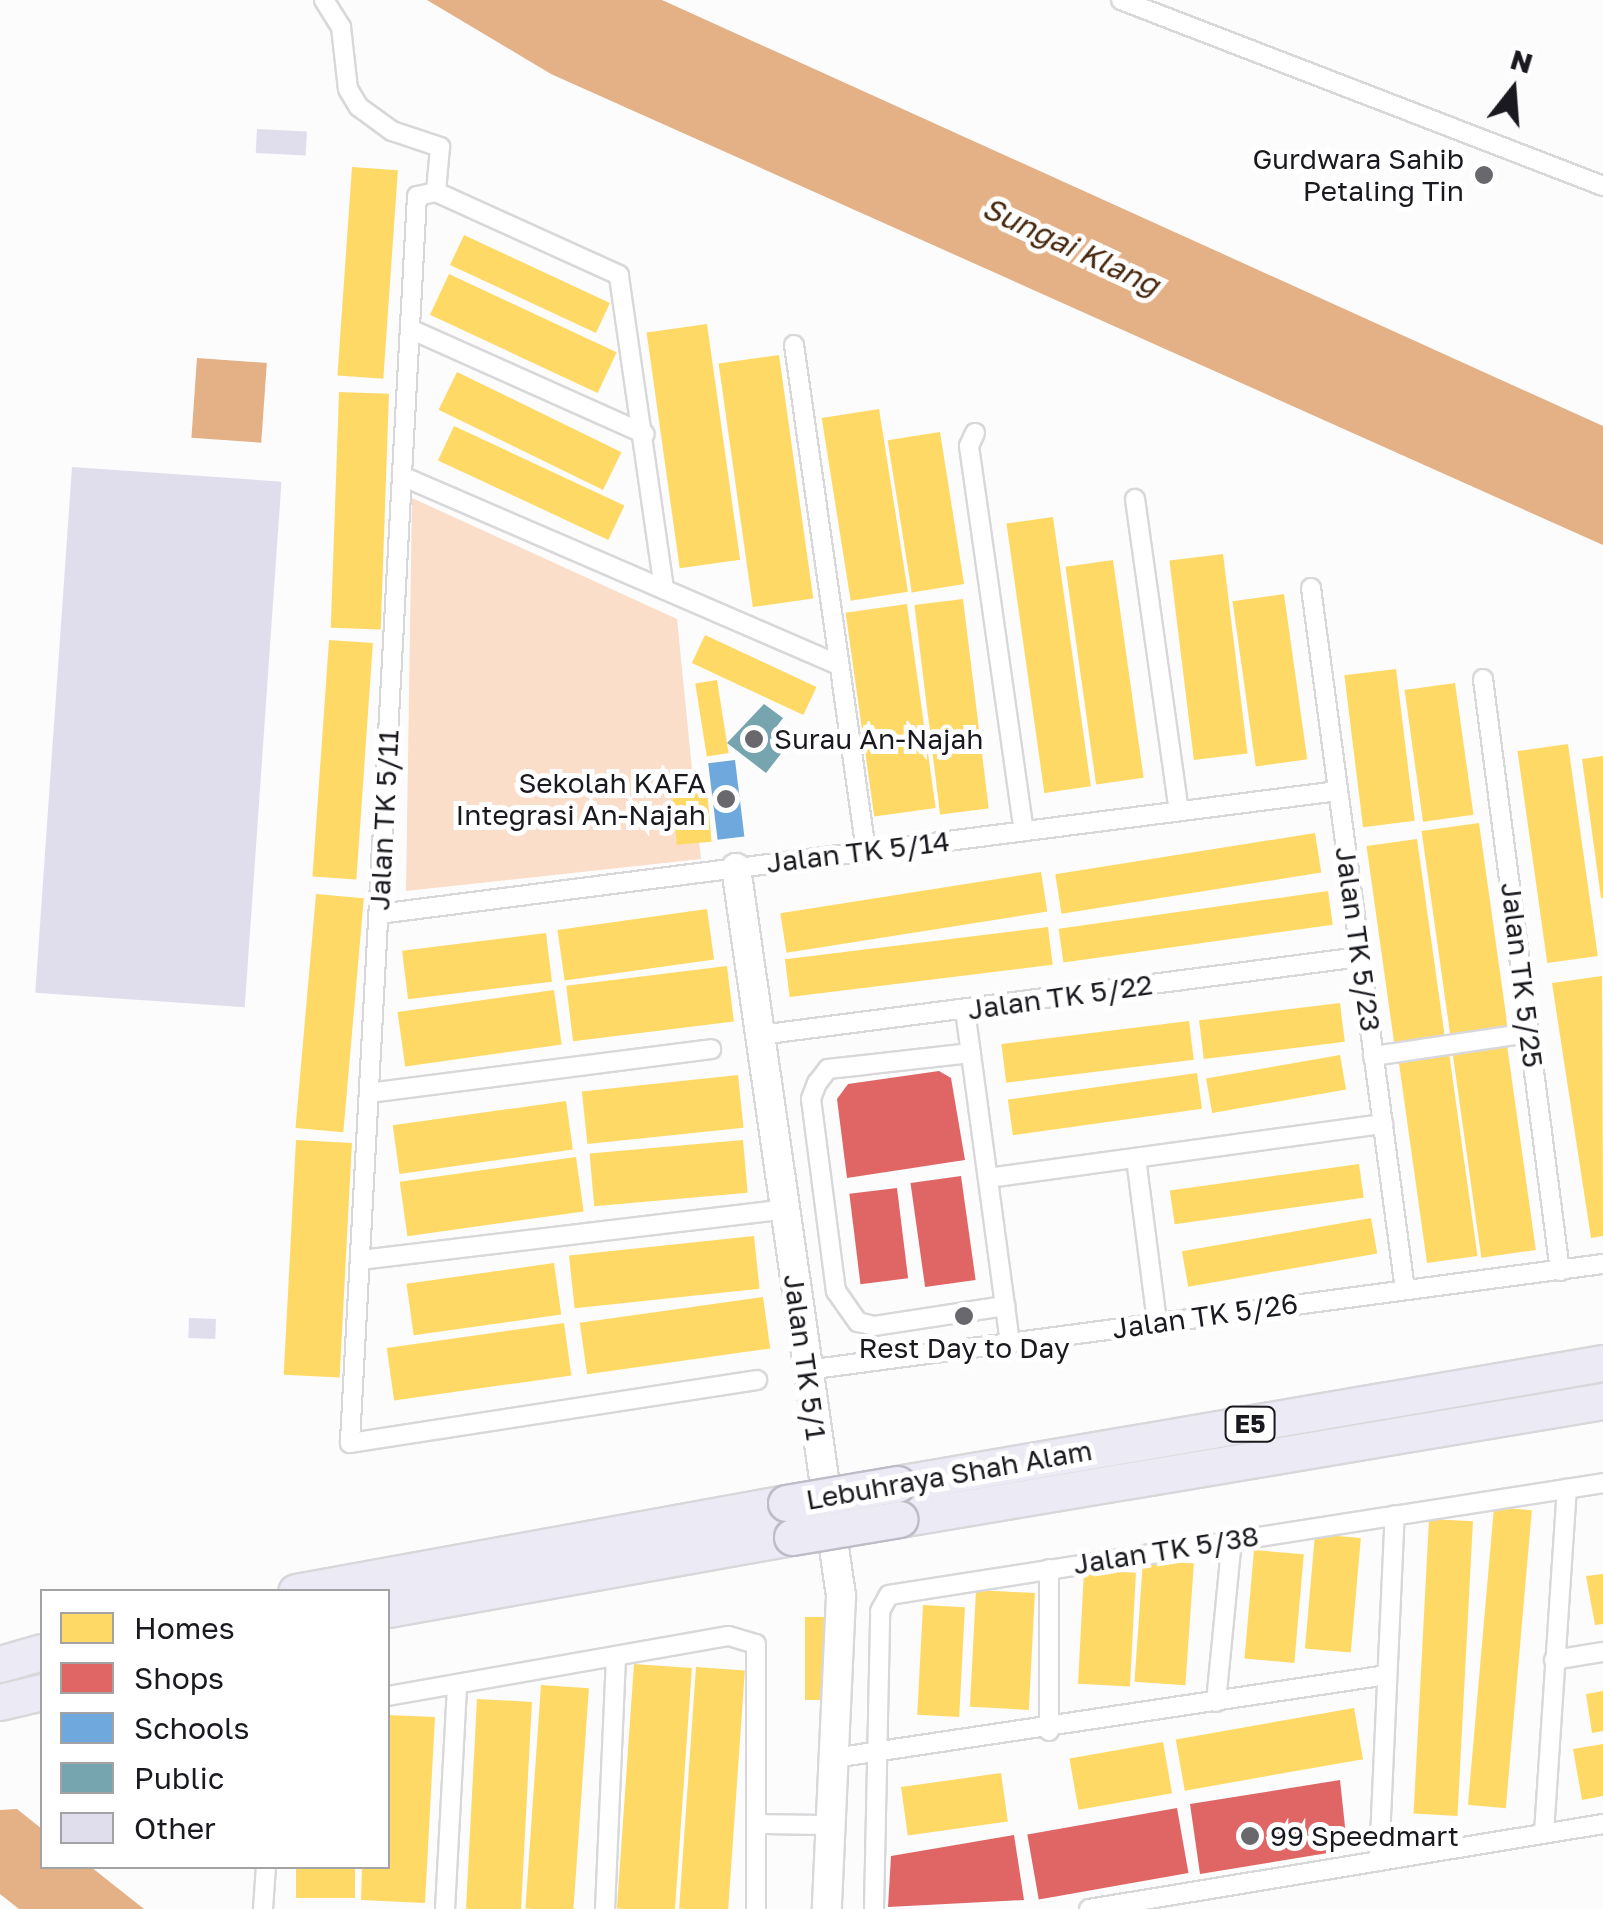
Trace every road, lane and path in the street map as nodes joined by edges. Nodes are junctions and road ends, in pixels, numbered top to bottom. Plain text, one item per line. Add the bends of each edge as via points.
1 (324, 0) edge
2 (1121, 0) edge
3 (1603, 186) edge
4 (427, 194) junction
5 (410, 329) junction
6 (794, 346) dead end
7 (975, 433) dead end
8 (645, 434) junction
9 (402, 476) junction
10 (1135, 499) dead end
11 (1311, 588) dead end
12 (664, 589) junction
13 (839, 665) junction
14 (1483, 679) dead end
15 (1338, 791) junction
16 (1180, 811) junction
17 (1024, 831) junction
18 (866, 851) junction
19 (736, 868) junction
20 (379, 914) junction
21 (1360, 957) junction
22 (965, 1010) junction
23 (1530, 1033) junction
24 (760, 1036) junction
25 (711, 1049) dead end
26 (971, 1053) junction
27 (1374, 1056) junction
28 (369, 1093) junction
29 (1383, 1124) junction
30 (1136, 1158) junction
31 (988, 1178) junction
32 (784, 1209) junction
33 (360, 1260) junction
34 (1603, 1264) edge
35 (1560, 1271) junction
36 (1404, 1290) junction
37 (1005, 1306) junction
38 (1157, 1322) junction
39 (1010, 1342) junction
40 (1603, 1363) edge
41 (807, 1370) junction
42 (756, 1380) dead end
43 (1603, 1401) edge
44 (1603, 1484) edge
45 (1566, 1489) junction
46 (898, 1501) junction
47 (1395, 1515) junction
48 (789, 1520) junction
49 (1232, 1540) junction
50 (1049, 1568) junction
51 (317, 1589) edge
52 (390, 1609) edge
53 (1603, 1652) edge
54 (40, 1653) edge
55 (616, 1658) junction
56 (1554, 1660) junction
57 (0, 1664) edge
58 (1388, 1675) junction
59 (456, 1685) junction
60 (40, 1692) edge
61 (390, 1696) edge
62 (0, 1702) edge
63 (1216, 1702) junction
64 (1049, 1731) junction
65 (876, 1753) junction
66 (834, 1758) junction
67 (759, 1824) junction
68 (1603, 1824) edge
69 (831, 1825) junction
70 (1544, 1834) junction
71 (1379, 1860) junction
72 (266, 1869) edge
73 (264, 1909) edge
74 (445, 1909) edge
75 (605, 1909) edge
76 (756, 1909) edge
77 (828, 1909) edge
78 (874, 1909) edge
79 (1088, 1909) edge

1 - 4 street, Jalan TK 5/11 via 341,27 359,106 392,131 440,146
2 - 3 street
4 - 5 street, Jalan TK 5/11
4 - 8 street via 619,275
5 - 8 street
5 - 9 street, Jalan TK 5/11
6 - 13 street
7 - 17 street via 969,446
8 - 12 street
9 - 12 street
9 - 20 street, Jalan TK 5/11
10 - 16 street
11 - 15 street, Jalan TK 5/23
12 - 13 street
13 - 18 street
14 - 23 street, Jalan TK 5/25
15 - 16 street, Jalan TK 5/14
15 - 21 street, Jalan TK 5/23
16 - 17 street, Jalan TK 5/14
17 - 18 street, Jalan TK 5/14
18 - 19 street, Jalan TK 5/14
19 - 20 street, Jalan TK 5/14
19 - 24 street, Jalan TK 5/1
20 - 28 street, Jalan TK 5/11
21 - 22 street, Jalan TK 5/22
21 - 27 street, Jalan TK 5/23
22 - 24 street, Jalan TK 5/22
22 - 26 street
23 - 27 street
23 - 35 street, Jalan TK 5/25
24 - 32 street, Jalan TK 5/1
25 - 28 street
26 - 31 street
26 - 37 street via 828,1070 817,1083 811,1099 836,1290 858,1322 874,1326
27 - 29 street, Jalan TK 5/23
28 - 33 street, Jalan TK 5/11
29 - 30 street
29 - 36 street, Jalan TK 5/23
30 - 31 street
30 - 38 street
31 - 37 street
32 - 33 street
32 - 41 street, Jalan TK 5/1
33 - 42 street, Jalan TK 5/11 via 350,1443
34 - 35 street, Jalan TK 5/26
35 - 36 street, Jalan TK 5/26
36 - 38 street, Jalan TK 5/26
37 - 39 street
38 - 39 street, Jalan TK 5/26
39 - 41 street, Jalan TK 5/26
40 - 46 highway, Lebuhraya Shah Alam / E5
41 - 66 street, Jalan TK 5/1 via 841,1596
43 - 46 highway, Lebuhraya Shah Alam / E5
44 - 45 street, Jalan TK 5/38
45 - 47 street, Jalan TK 5/38
45 - 56 street
46 - 48 highway, Lebuhraya Shah Alam / E5, bridge
47 - 49 street, Jalan TK 5/38
47 - 58 street
48 - 51 highway, Lebuhraya Shah Alam / E5
48 - 52 highway, Lebuhraya Shah Alam / E5
49 - 50 street, Jalan TK 5/38
49 - 63 street
50 - 64 street
50 - 65 street, Jalan TK 5/38 via 889,1596 880,1611
53 - 56 street
54 - 57 highway
55 - 59 street
55 - 67 street via 729,1636 763,1656
55 - 75 street
56 - 70 street
58 - 63 street
58 - 71 street
59 - 61 street
59 - 74 street
60 - 62 highway
63 - 64 street
64 - 65 street
65 - 66 street
65 - 78 street, Jalan TK 5/38
66 - 69 street, Jalan TK 5/1
67 - 69 street
67 - 76 street
68 - 70 street
69 - 77 street, Jalan TK 5/1
70 - 71 street
71 - 79 street
72 - 73 street

